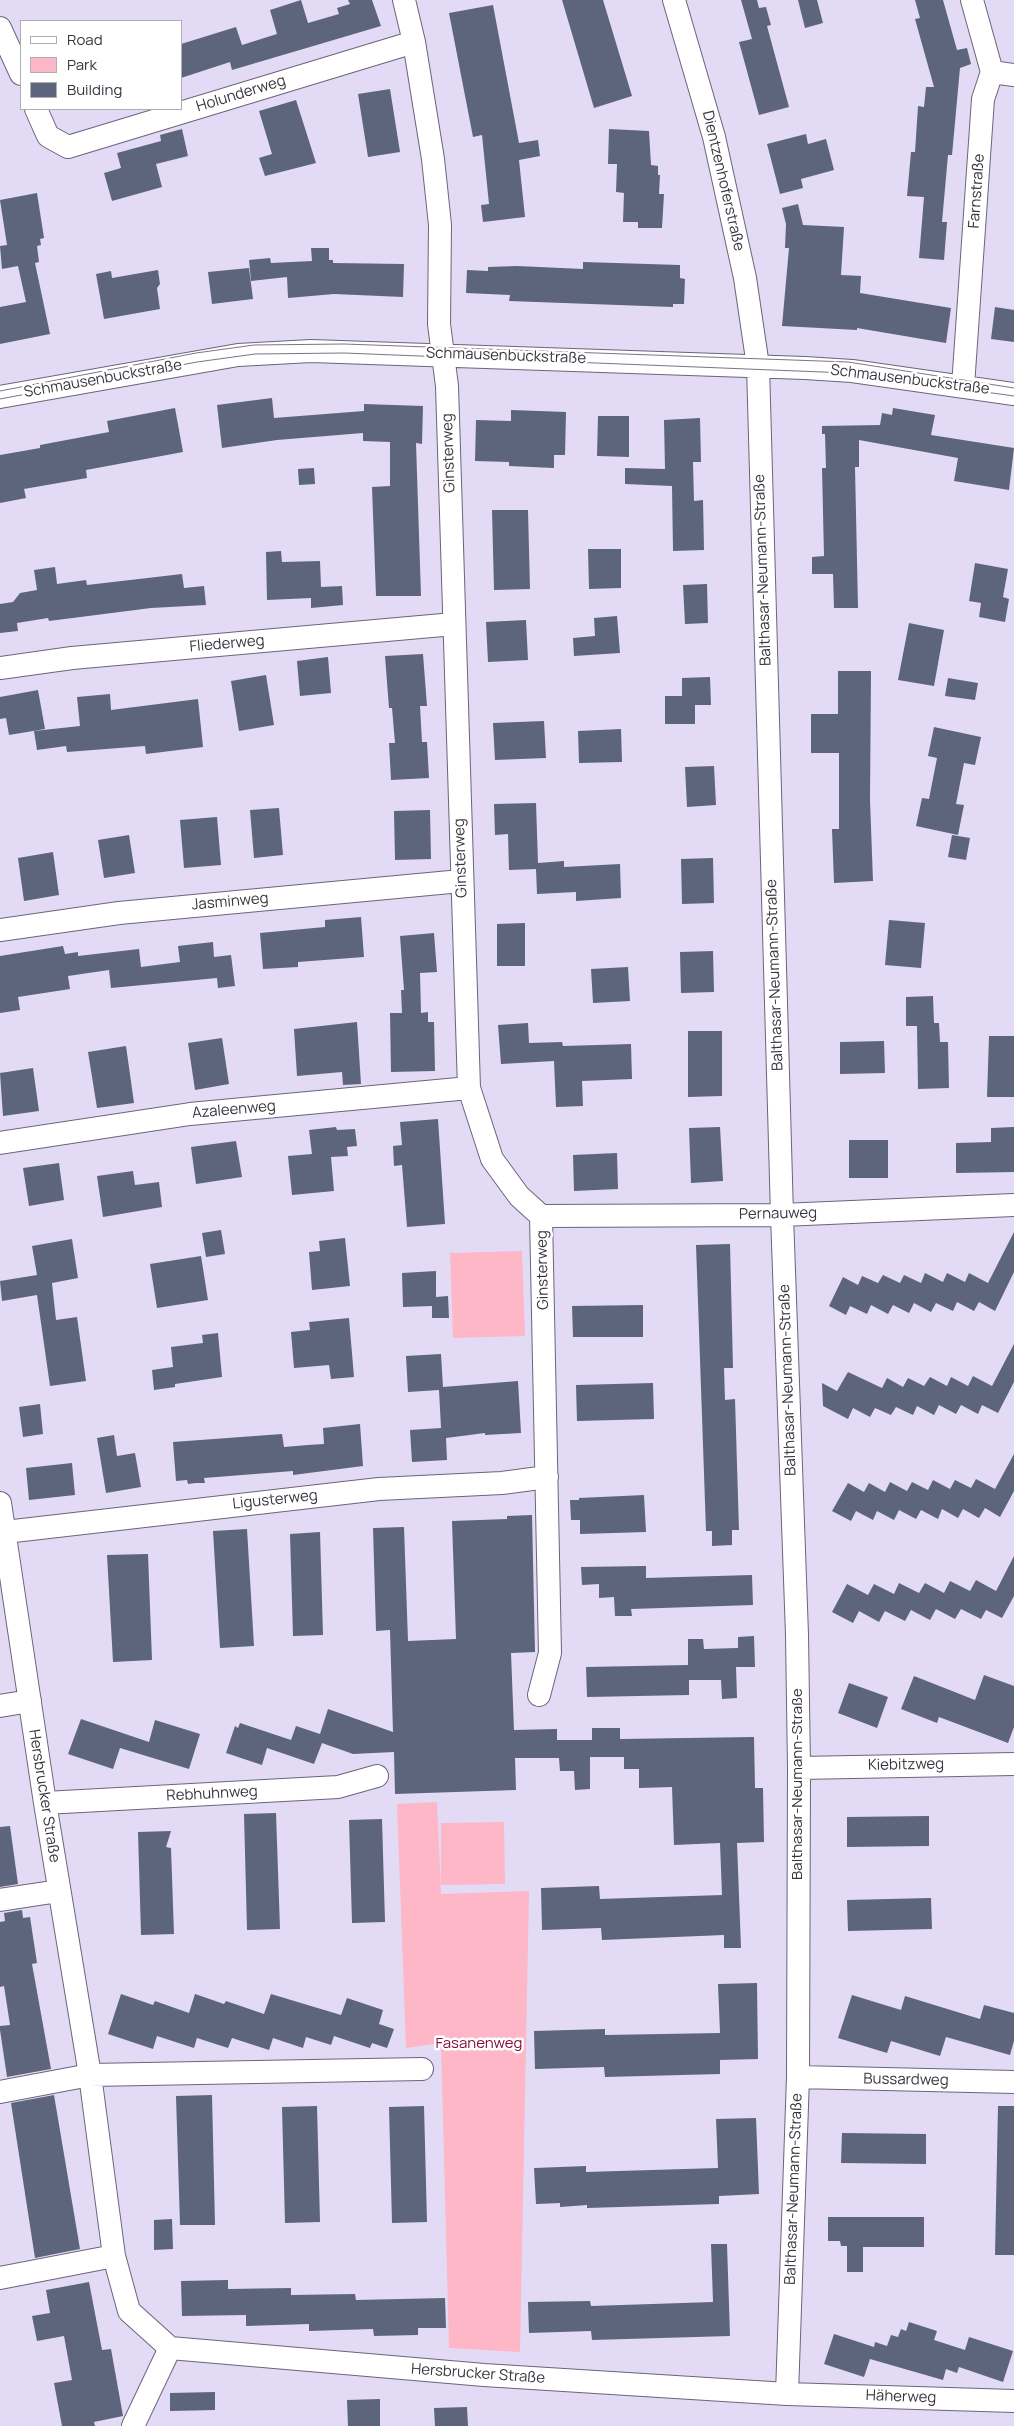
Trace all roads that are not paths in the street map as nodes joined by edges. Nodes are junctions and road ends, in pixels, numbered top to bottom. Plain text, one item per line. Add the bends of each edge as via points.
1 (404, 0) edge
2 (674, 0) edge
3 (972, 0) edge
4 (0, 28) edge
5 (414, 42) junction
6 (20, 72) edge
7 (1003, 74) edge
8 (36, 110) edge
9 (442, 354) junction
10 (758, 366) junction
11 (964, 386) junction
12 (1014, 394) edge
13 (0, 397) edge
14 (454, 624) junction
15 (0, 668) edge
16 (462, 881) junction
17 (0, 930) edge
18 (469, 1088) junction
19 (0, 1142) edge
20 (1014, 1205) edge
21 (782, 1215) junction
22 (541, 1216) junction
23 (547, 1477) junction
24 (0, 1503) edge
25 (5, 1532) junction
26 (539, 1695) dead end
27 (30, 1701) junction
28 (0, 1706) edge
29 (1014, 1764) edge
30 (799, 1768) junction
31 (377, 1776) dead end
32 (45, 1803) junction
33 (59, 1891) junction
34 (0, 1900) edge
35 (422, 2069) dead end
36 (90, 2075) junction
37 (798, 2077) junction
38 (1014, 2082) edge
39 (0, 2092) edge
40 (114, 2256) junction
41 (0, 2278) edge
42 (170, 2348) junction
43 (787, 2394) junction
44 (1014, 2401) edge
45 (132, 2426) edge

1 - 5 street, Ginsterweg
2 - 10 street, Dientzenhoferstraße via 714,137 745,278
3 - 7 street, Farnstraße
4 - 6 street
5 - 8 street, Holunderweg via 68,147 48,136
5 - 9 street, Ginsterweg via 437,191
7 - 11 street, Farnstraße via 983,99
9 - 10 street, Schmausenbuckstraße
9 - 13 street, Schmausenbuckstraße via 346,350 257,353
9 - 14 street, Ginsterweg via 447,386
10 - 11 street, Schmausenbuckstraße via 852,371
10 - 21 street, Balthasar-Neumann-Straße
11 - 12 street, Schmausenbuckstraße
14 - 15 street, Fliederweg via 72,658
14 - 16 street, Ginsterweg
16 - 17 street, Jasminweg via 119,912
16 - 18 street, Ginsterweg
18 - 19 street, Azaleenweg via 190,1114
18 - 22 street, Ginsterweg via 492,1159 519,1196
20 - 21 street, Pernauweg
21 - 22 street, Pernauweg
21 - 30 street, Balthasar-Neumann-Straße
22 - 23 street, Ginsterweg
23 - 25 street, Ligusterweg via 502,1483 379,1489
23 - 26 street, Ginsterweg via 550,1653
24 - 25 street, Hersbrucker Straße
25 - 27 street, Hersbrucker Straße
27 - 28 street
27 - 32 street, Hersbrucker Straße
29 - 30 street, Kiebitzweg
30 - 37 street, Balthasar-Neumann-Straße
31 - 32 street, Rebhuhnweg via 338,1787
32 - 33 street, Hersbrucker Straße
33 - 34 street
33 - 36 street, Hersbrucker Straße
35 - 36 street
36 - 39 street
36 - 40 street, Hersbrucker Straße
37 - 38 street, Bussardweg
37 - 43 street, Balthasar-Neumann-Straße
40 - 41 street
40 - 42 street, Hersbrucker Straße via 129,2311
42 - 43 street, Hersbrucker Straße via 459,2374
42 - 45 street
43 - 44 street, Häherweg

